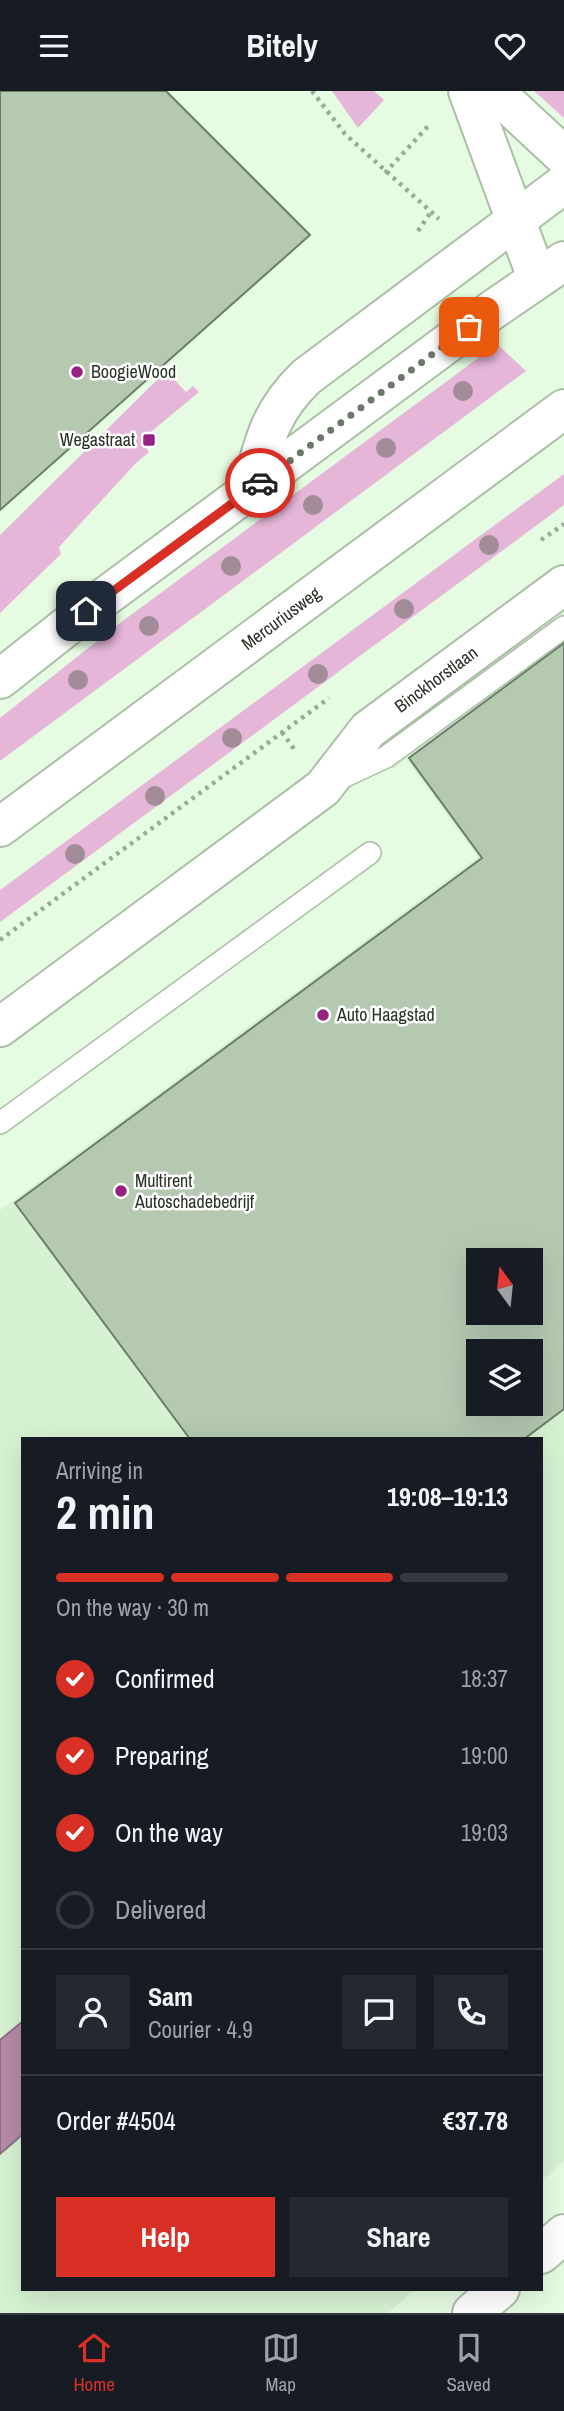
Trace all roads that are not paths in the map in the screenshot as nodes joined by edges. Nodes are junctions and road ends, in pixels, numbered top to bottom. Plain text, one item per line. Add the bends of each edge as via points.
1 (467, 91) edge
2 (494, 91) edge
3 (564, 156) edge
4 (564, 184) edge
5 (516, 220) junction
6 (551, 269) edge
7 (564, 409) edge
8 (251, 490) junction
9 (564, 585) edge
10 (564, 627) edge
11 (0, 679) edge
12 (323, 787) junction
13 (0, 827) edge
14 (370, 853) dead end
15 (0, 1027) edge
16 (0, 1123) edge
17 (564, 2234) edge
18 (543, 2252) edge
19 (498, 2291) edge
20 (472, 2313) edge

1 - 5 main road
2 - 3 main road
4 - 5 main road
5 - 6 main road
5 - 8 main road via 293,389 268,428
6 - 8 main road
7 - 13 main road, Mercuriusweg
8 - 11 main road
9 - 12 main road, Binckhorstlaan via 368,730
10 - 12 lane via 386,757
12 - 15 main road
14 - 16 lane
17 - 18 main road
19 - 20 main road

